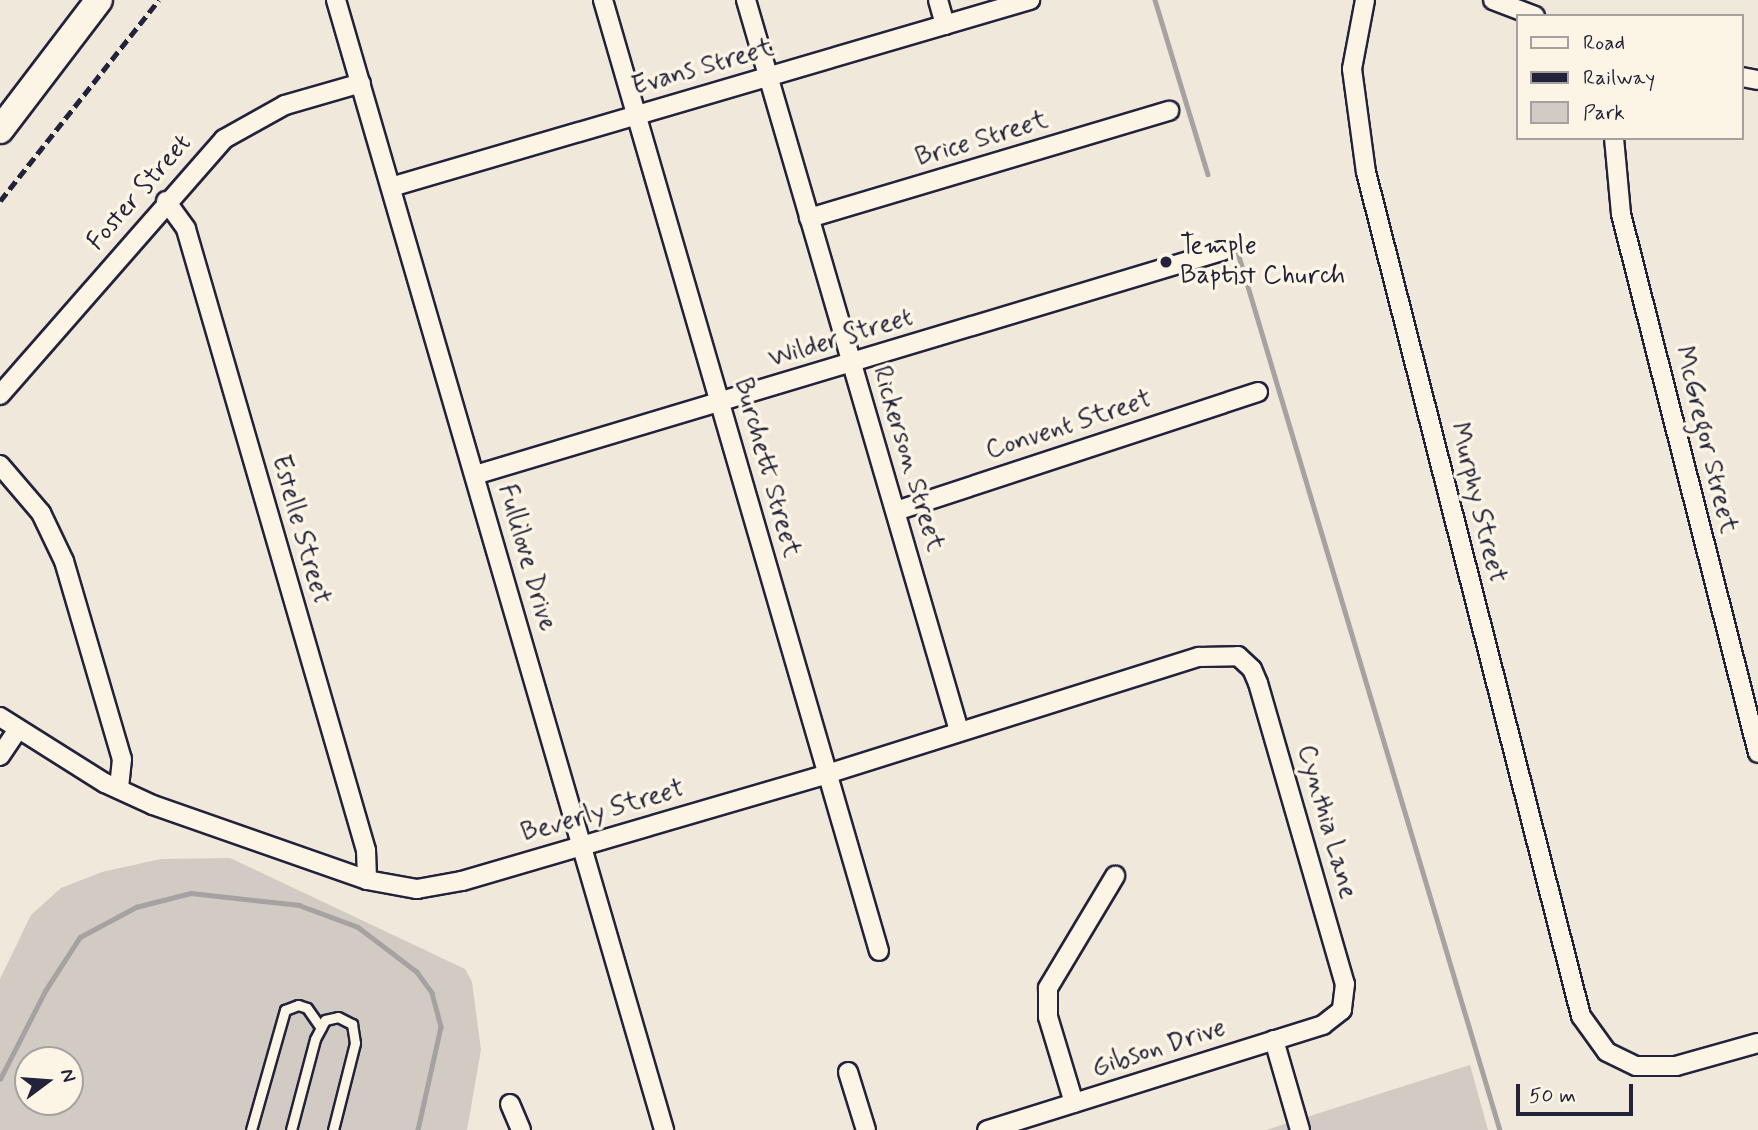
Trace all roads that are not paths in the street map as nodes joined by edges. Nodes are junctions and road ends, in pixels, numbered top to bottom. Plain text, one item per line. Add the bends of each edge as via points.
1 (99, 0) edge
2 (336, 0) edge
3 (603, 0) edge
4 (746, 0) edge
5 (938, 0) edge
6 (1030, 0) edge
7 (1365, 0) edge
8 (1493, 0) edge
9 (1530, 14) edge
10 (945, 25) junction
11 (768, 76) junction
12 (361, 83) junction
13 (1169, 111) dead end
14 (637, 115) junction
15 (0, 130) edge
16 (1614, 140) edge
17 (391, 187) junction
18 (166, 201) junction
19 (809, 218) junction
20 (1222, 251) dead end
21 (851, 363) junction
22 (1258, 392) dead end
23 (0, 395) edge
24 (719, 402) junction
25 (0, 464) edge
26 (475, 475) junction
27 (896, 511) junction
28 (1238, 656) joint
29 (0, 717) edge
30 (18, 729) junction
31 (959, 731) junction
32 (1758, 753) edge
33 (0, 756) edge
34 (827, 774) junction
35 (119, 789) junction
36 (582, 845) junction
37 (1115, 876) dead end
38 (367, 880) junction
39 (879, 951) dead end
40 (1342, 1010) joint
41 (321, 1028) junction
42 (1273, 1040) junction
43 (1758, 1043) edge
44 (848, 1072) dead end
45 (510, 1104) dead end
46 (1074, 1104) junction
47 (251, 1130) edge
48 (291, 1130) edge
49 (333, 1130) edge
50 (522, 1130) edge
51 (664, 1130) edge
52 (866, 1130) edge
53 (987, 1130) edge
54 (1300, 1130) edge

1 - 15 main road
2 - 12 street, Fullilove Drive
3 - 14 street, Burchett Street
4 - 11 street, Rickerson Street
5 - 10 street
6 - 10 street, Evans Street
7 - 43 street, Murphy Street via 1352,69 1366,172 1581,1016 1607,1052 1636,1066 1676,1066
8 - 9 street
10 - 11 street, Evans Street
11 - 14 street, Evans Street
11 - 19 street, Rickerson Street
12 - 17 street, Fullilove Drive
12 - 18 street, Foster Street via 285,105 238,128 209,152
13 - 19 street, Brice Street
14 - 17 street, Evans Street
14 - 24 street, Burchett Street
16 - 32 street, McGregor Street via 1615,184 1627,240
17 - 26 street, Fullilove Drive
18 - 23 street, Foster Street
18 - 38 street, Estelle Street via 186,229 366,850
19 - 21 street, Rickerson Street
20 - 21 street, Wilder Street
21 - 24 street, Wilder Street
21 - 27 street, Rickerson Street
22 - 27 street, Convent Street
24 - 26 street, Wilder Street
24 - 34 street, Burchett Street
25 - 35 street via 41,513 64,561 122,759
26 - 36 street, Fullilove Drive
27 - 31 street, Rickerson Street
28 - 31 street, Beverly Street via 1199,657
28 - 40 street, Cynthia Lane via 1252,668 1258,682 1345,984
29 - 30 street, Beverly Street
30 - 33 street
30 - 35 street, Beverly Street
31 - 34 street, Beverly Street
34 - 36 street, Beverly Street
34 - 39 street, Burchett Street
35 - 38 street, Beverly Street via 220,831
36 - 38 street, Beverly Street via 433,888
36 - 51 street, Fullilove Drive
37 - 46 street via 1051,981 1047,996 1048,1017
40 - 42 street, Gibson Drive via 1323,1025
41 - 47 lane via 307,1008 298,1005 285,1010
41 - 48 lane
41 - 49 lane via 325,1020 338,1017 352,1024 355,1043
42 - 46 street, Gibson Drive
42 - 54 street
44 - 52 street
45 - 50 street
46 - 53 street, Gibson Drive

